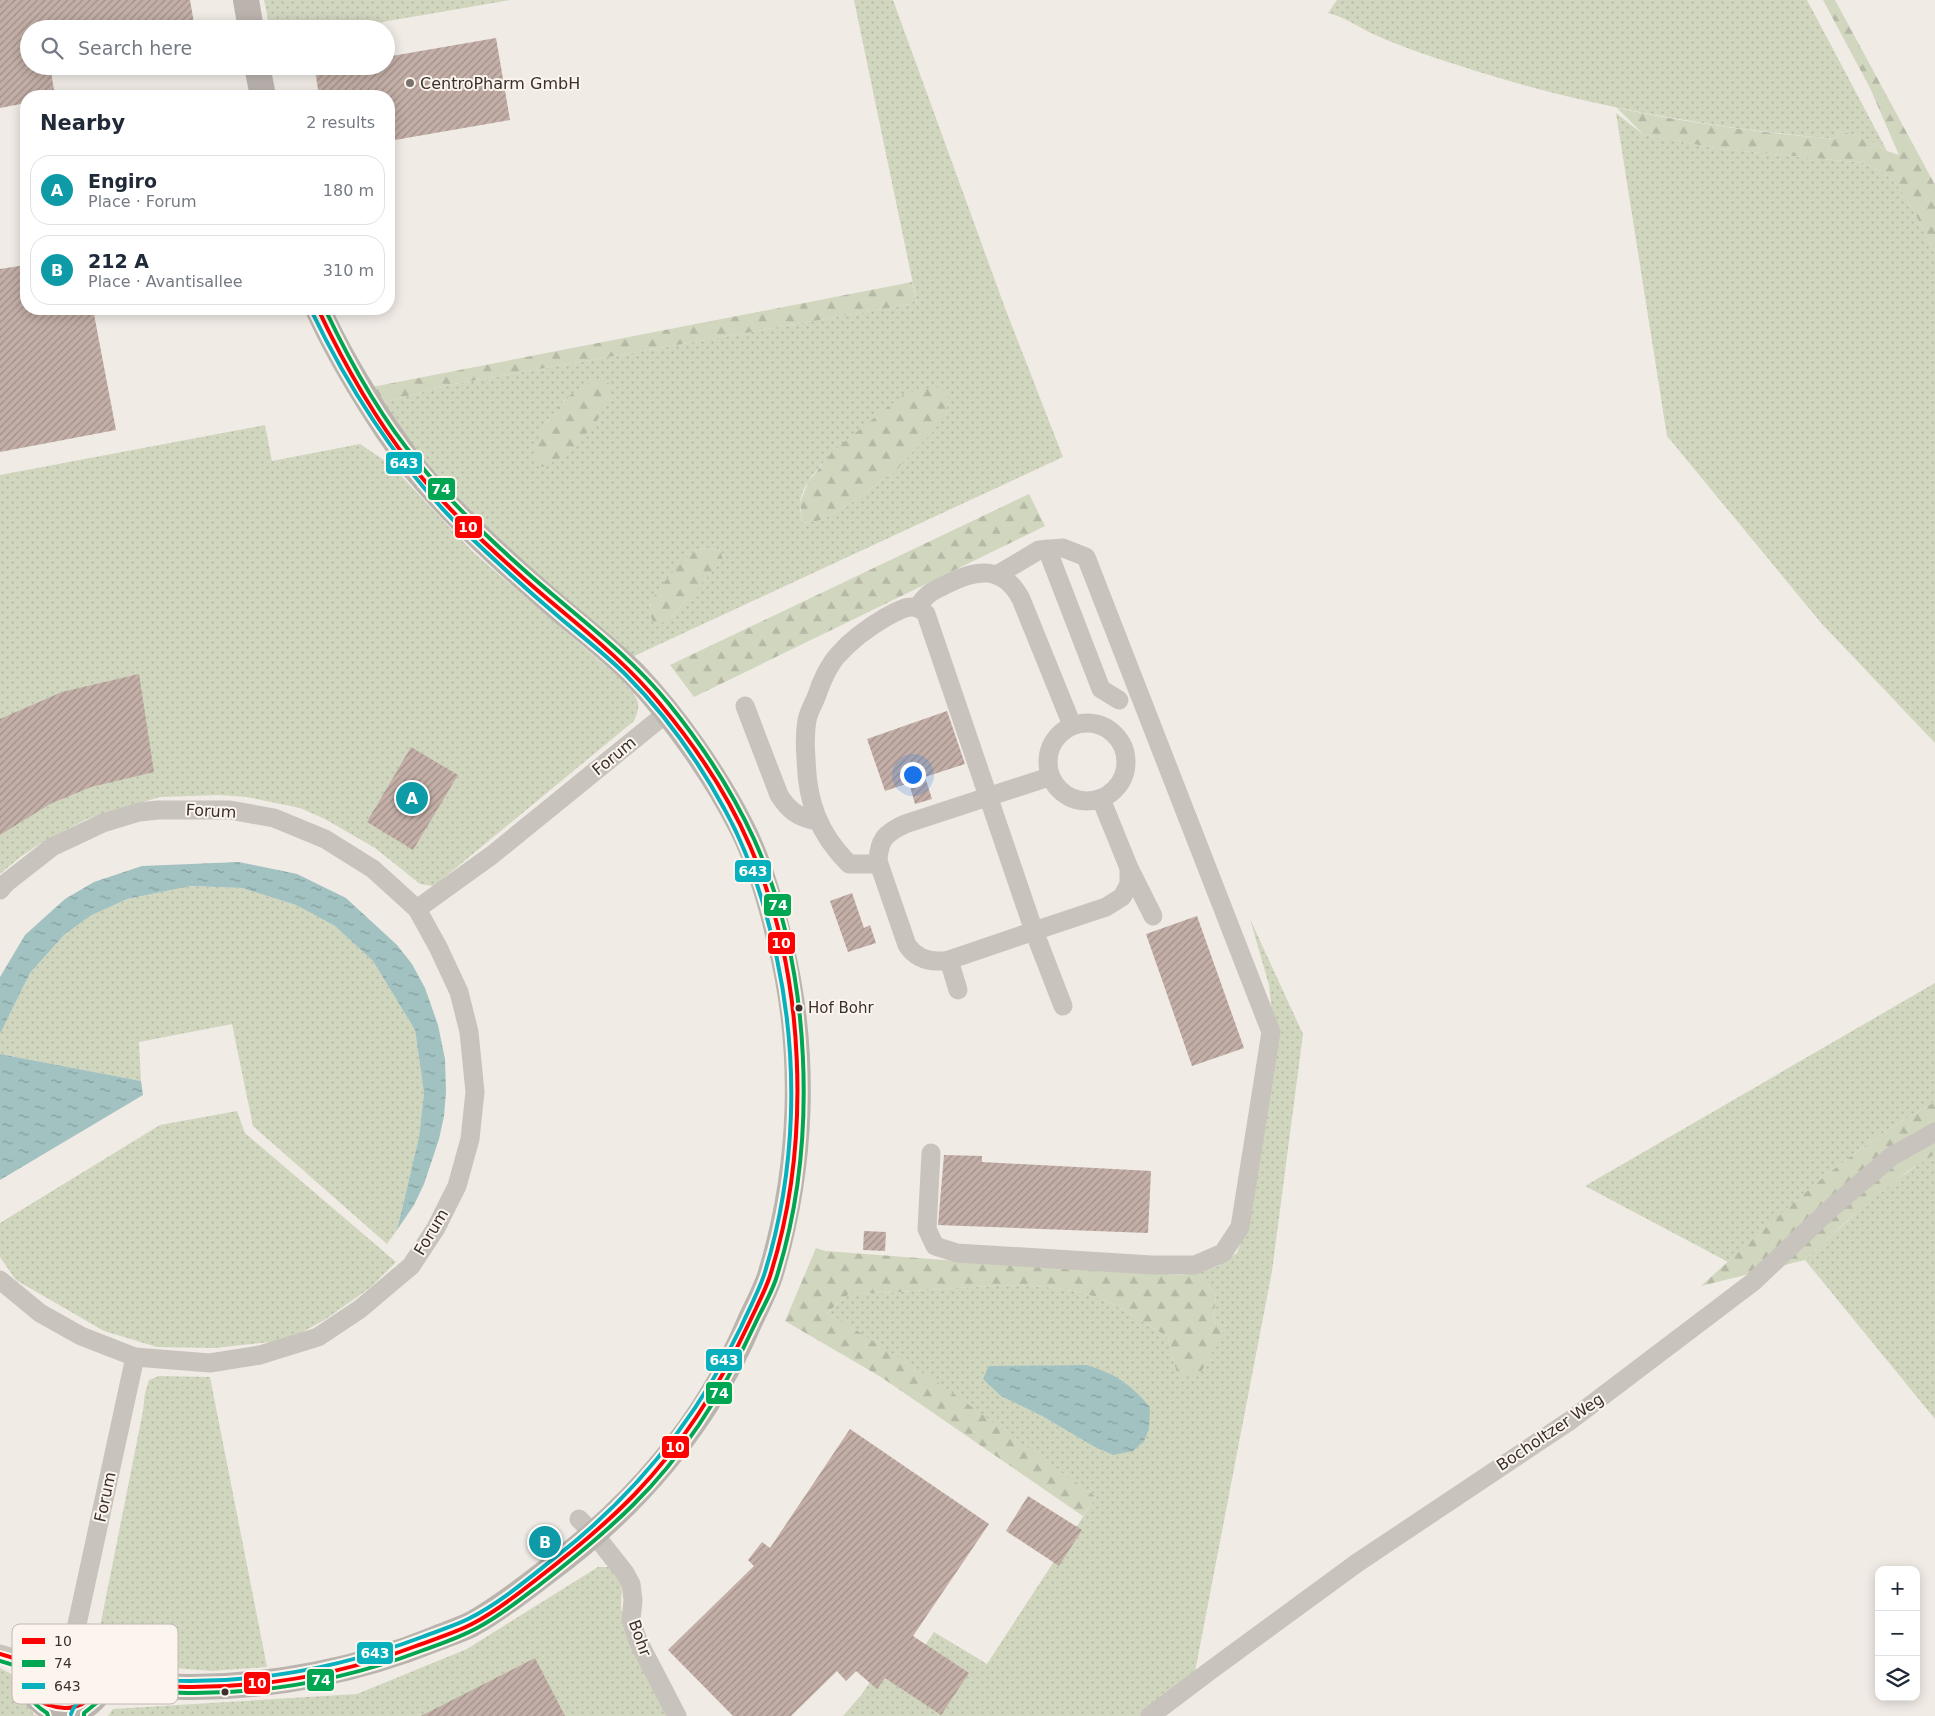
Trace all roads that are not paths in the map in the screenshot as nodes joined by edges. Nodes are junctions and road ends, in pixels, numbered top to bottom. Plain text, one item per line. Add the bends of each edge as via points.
1 (246, 0) edge
2 (249, 20) edge
3 (259, 75) edge
4 (262, 90) edge
5 (321, 315) edge
6 (1047, 549) junction
7 (997, 575) junction
8 (918, 608) junction
9 (1138, 692) junction
10 (1119, 700) junction
11 (745, 706) dead end
12 (668, 712) junction
13 (1072, 725) junction
14 (1107, 728) junction
15 (1049, 777) junction
16 (988, 796) junction
17 (1101, 799) junction
18 (818, 821) junction
19 (879, 864) junction
20 (1129, 868) junction
21 (0, 890) edge
22 (1122, 897) junction
23 (1145, 898) junction
24 (417, 909) junction
25 (1153, 916) dead end
26 (1034, 931) junction
27 (949, 960) junction
28 (958, 990) dead end
29 (1063, 1006) dead end
30 (1935, 1132) edge
31 (931, 1153) dead end
32 (0, 1280) edge
33 (135, 1357) junction
34 (587, 1527) junction
35 (77, 1624) edge
36 (0, 1654) edge
37 (12, 1658) edge
38 (178, 1686) edge
39 (49, 1704) edge
40 (89, 1704) edge
41 (66, 1712) edge
42 (677, 1716) edge
43 (1150, 1716) edge

1 - 2 street
3 - 4 street
5 - 12 street via 375,411 413,467 501,556 631,671
6 - 7 street via 1039,550
6 - 9 street via 1063,548 1086,557
6 - 10 street via 1102,689
7 - 8 street via 967,574 931,592 922,599
7 - 13 street via 1017,591
8 - 16 street via 926,614
8 - 18 street via 907,606 873,624 837,656 820,685 807,720 805,745 806,775 812,809
9 - 10 street
9 - 31 street via 1221,912 1271,1032 1240,1227 1223,1253 1195,1265 957,1253 934,1246 928,1229
10 - 14 street
11 - 18 street via 779,795 795,814
12 - 24 street, Forum via 492,855
12 - 34 street via 743,830 765,886 794,1008 797,1142 789,1197 769,1278 722,1379 693,1423 641,1490
13 - 14 street via 1087,722
13 - 15 street via 1050,746
14 - 17 street via 1124,747 1126,763 1123,778 1114,791
15 - 16 street
15 - 17 street via 1058,790 1071,798 1086,802
16 - 19 street via 892,830 882,839 878,849
16 - 26 street
17 - 20 street
18 - 19 street via 848,864
19 - 27 street via 911,952 926,960
20 - 22 street via 1129,884
20 - 23 street
21 - 24 street, Forum via 52,847 103,823 158,810 230,810 274,818 325,839 373,869
22 - 23 street via 1133,894
22 - 26 street via 1106,908
23 - 25 street
24 - 33 street, Forum via 459,992 469,1032 475,1092 470,1139 457,1186 436,1228 411,1266 360,1309 318,1337 260,1355 210,1363
26 - 27 street
26 - 29 street
27 - 28 street
30 - 43 street, Bocholtzer Weg via 1892,1156 1753,1282 1571,1420 1357,1563
32 - 33 street, Forum via 40,1313 81,1336
33 - 35 street, Forum
34 - 38 street via 528,1586 470,1625 395,1656 312,1676 246,1684
34 - 42 street, Bohr via 631,1584 631,1620 638,1641
36 - 37 street
39 - 41 street
40 - 41 street

